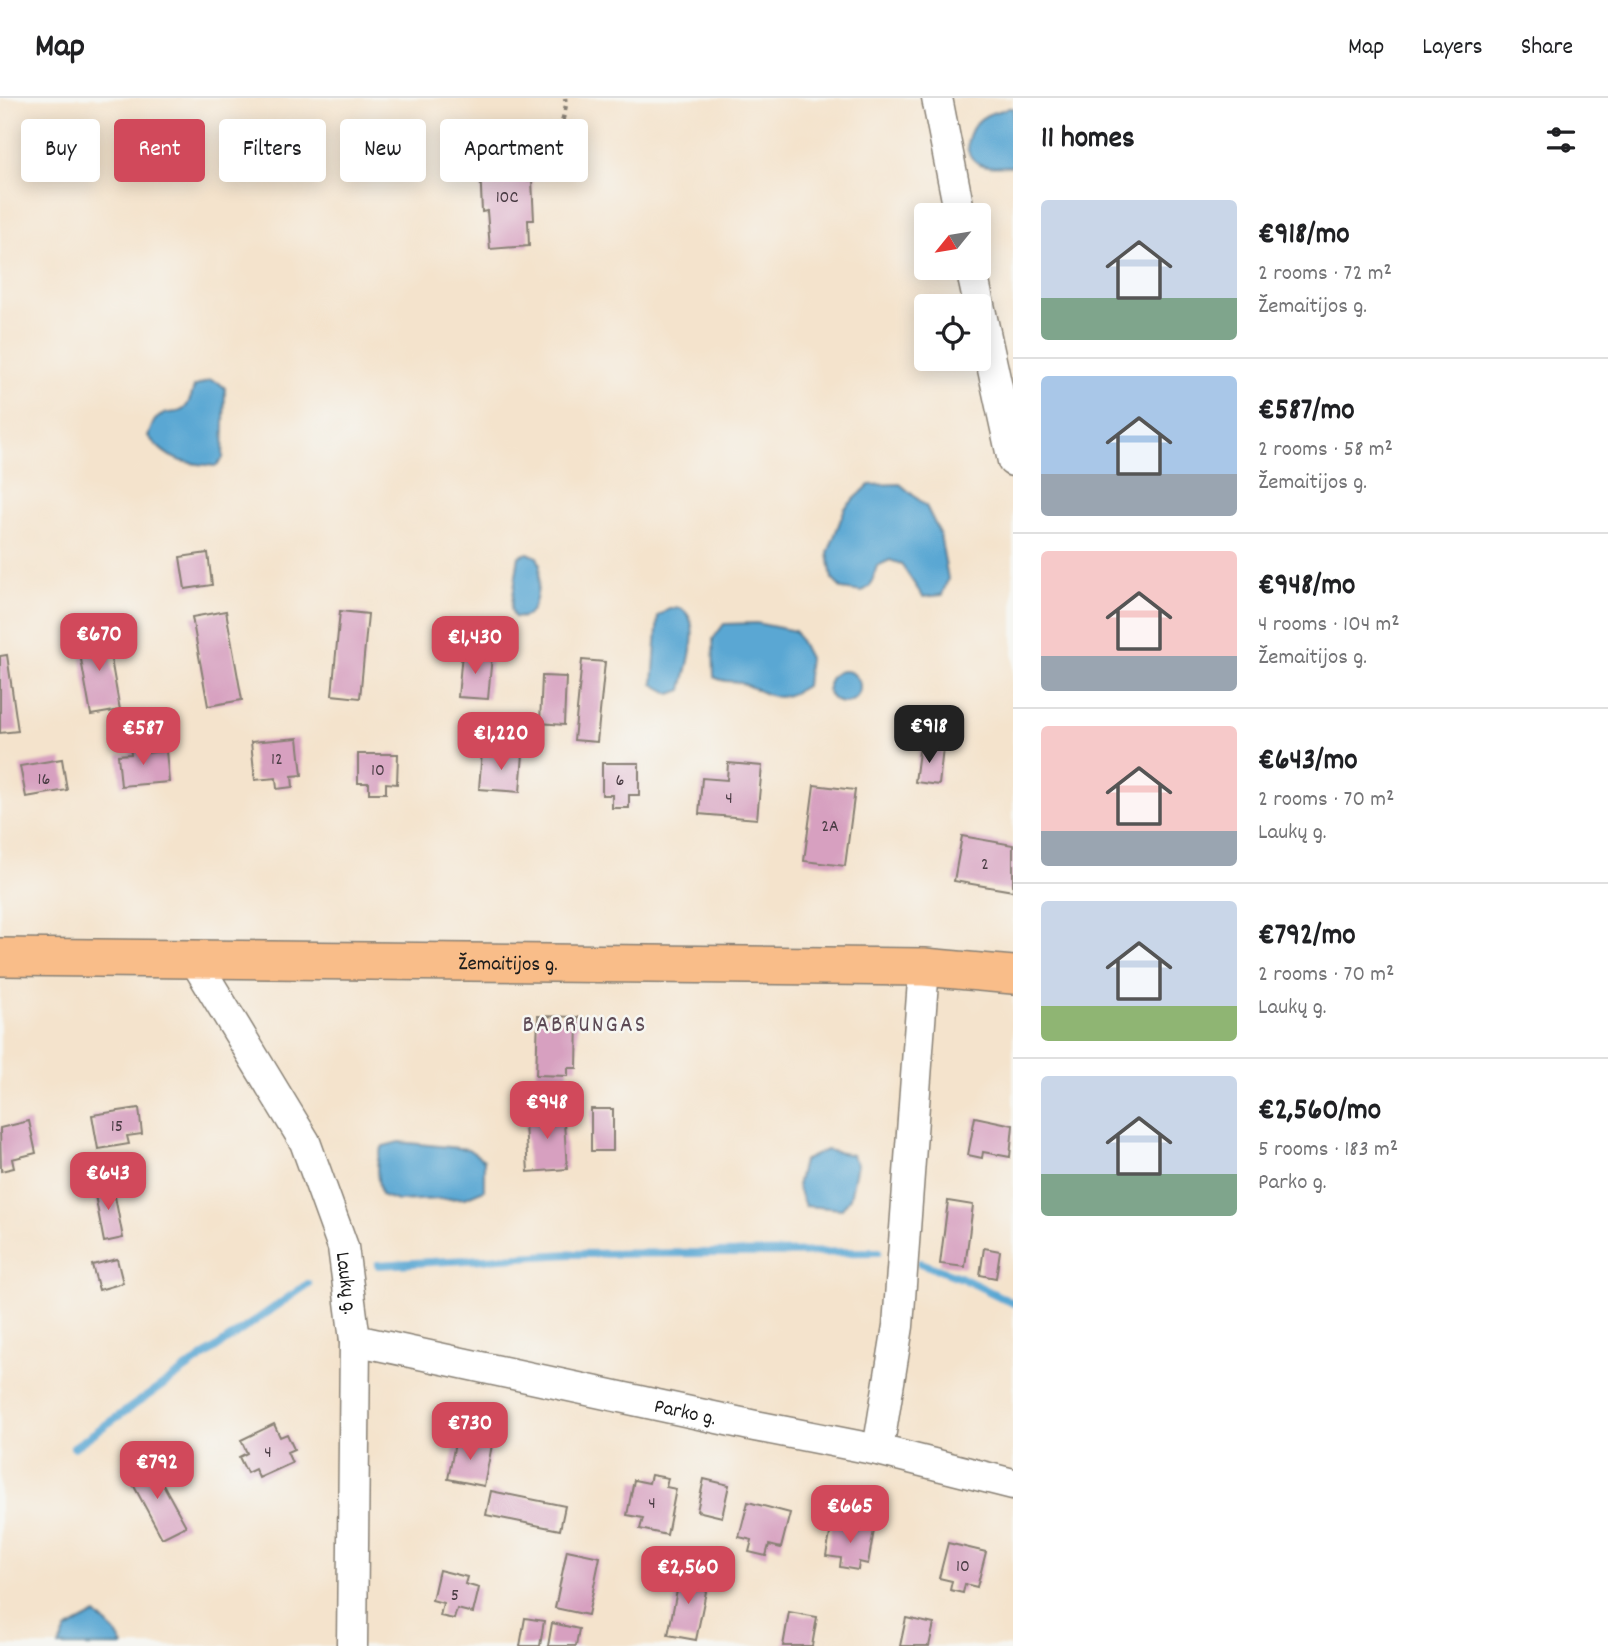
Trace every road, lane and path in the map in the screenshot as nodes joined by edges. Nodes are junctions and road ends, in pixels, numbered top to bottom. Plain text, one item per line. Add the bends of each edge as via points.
1 (565, 98) edge
2 (937, 98) edge
3 (563, 119) edge
4 (958, 203) edge
5 (974, 280) edge
6 (1013, 461) edge
7 (0, 957) edge
8 (194, 959) junction
9 (924, 967) junction
10 (1013, 975) edge
11 (355, 1340) junction
12 (878, 1450) junction
13 (1013, 1483) edge
14 (352, 1646) edge

1 - 3 path
2 - 4 street
5 - 6 street
7 - 8 main road, Žemaitijos g.
8 - 9 main road, Žemaitijos g.
8 - 11 street, Laukų g. via 305,1142 343,1247
9 - 10 main road, Žemaitijos g.
9 - 12 street via 898,1326
11 - 12 street, Parko g.
11 - 14 street, Laukų g.
12 - 13 street, Parko g.

